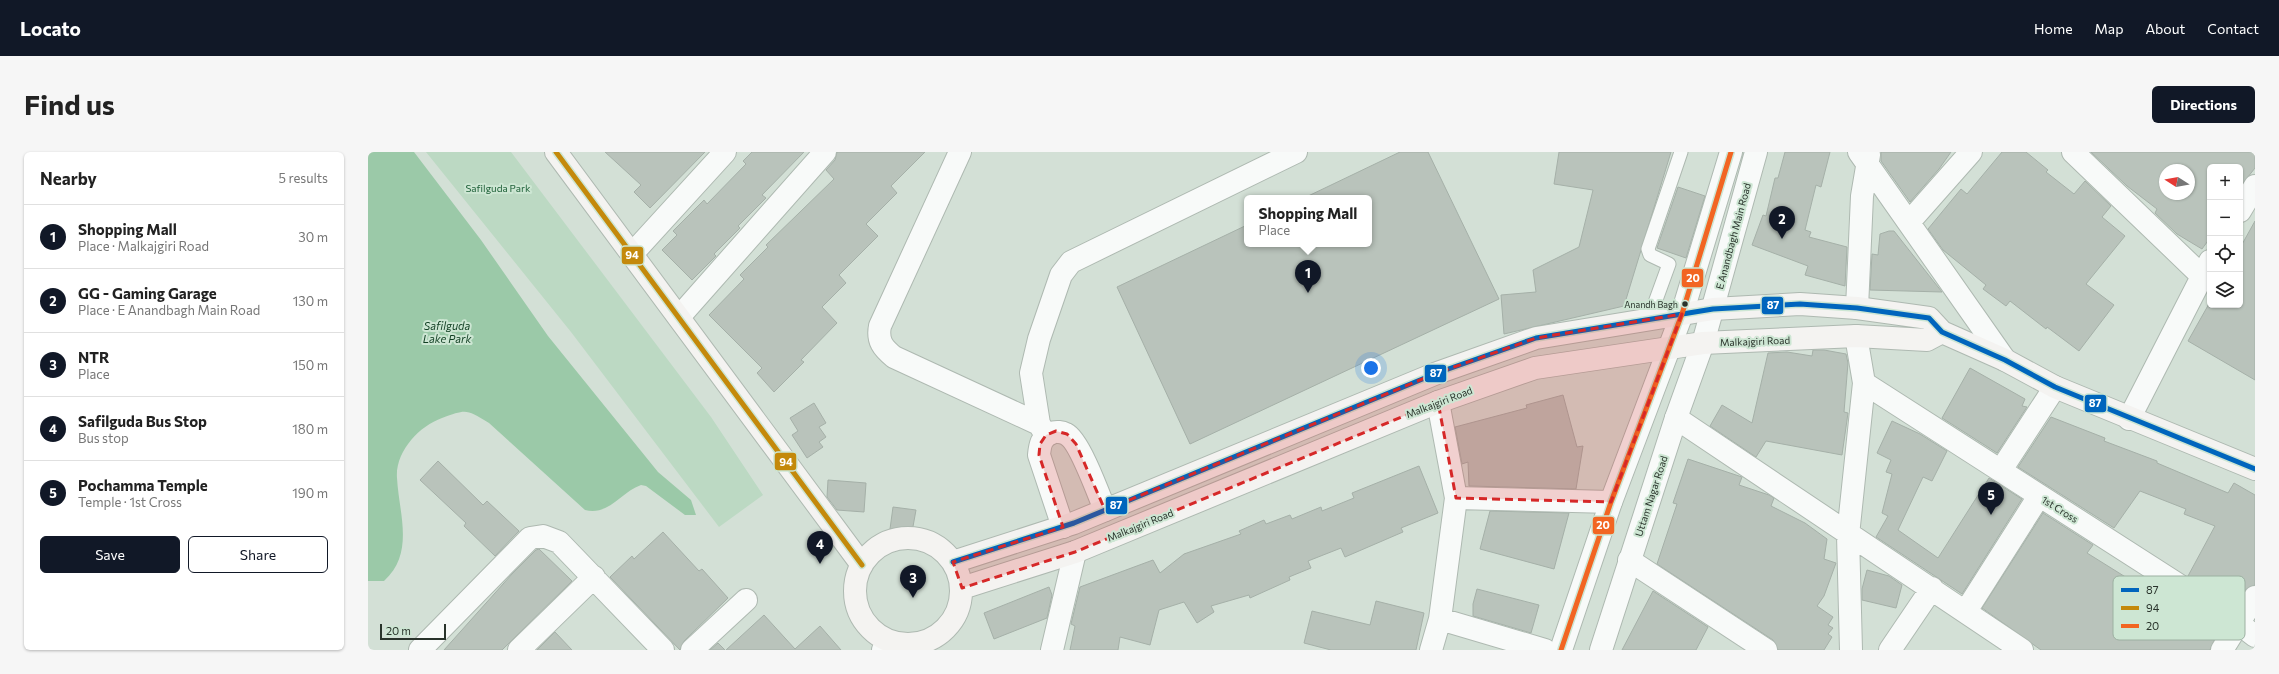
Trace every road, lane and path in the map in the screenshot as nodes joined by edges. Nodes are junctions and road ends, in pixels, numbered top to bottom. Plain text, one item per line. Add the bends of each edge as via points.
1 (556, 152) edge
2 (725, 152) edge
3 (825, 152) edge
4 (960, 152) edge
5 (1296, 152) edge
6 (1681, 152) edge
7 (1731, 152) edge
8 (1756, 152) edge
9 (1971, 152) edge
10 (2074, 152) edge
11 (1866, 156) edge
12 (2255, 186) edge
13 (2243, 206) edge
14 (1910, 221) junction
15 (632, 254) junction
16 (2206, 268) edge
17 (1857, 308) junction
18 (1713, 309) junction
19 (1682, 314) junction
20 (679, 317) junction
21 (1649, 319) junction
22 (1942, 332) junction
23 (1856, 336) junction
24 (1703, 343) junction
25 (1670, 349) junction
26 (2005, 360) junction
27 (1864, 383) junction
28 (2055, 387) junction
29 (1438, 402) junction
30 (1676, 418) junction
31 (2129, 419) junction
32 (1042, 429) junction
33 (2255, 469) edge
34 (2001, 470) junction
35 (2039, 496) junction
36 (1456, 498) junction
37 (1611, 502) junction
38 (1105, 510) junction
39 (1063, 527) junction
40 (1848, 535) junction
41 (1075, 552) junction
42 (1629, 560) junction
43 (953, 562) junction
44 (862, 565) junction
45 (2164, 576) edge
46 (594, 577) junction
47 (962, 588) junction
48 (1932, 588) junction
49 (2255, 597) edge
50 (746, 600) dead end
51 (1966, 611) junction
52 (2245, 612) edge
53 (1440, 619) junction
54 (2245, 628) edge
55 (2255, 636) edge
56 (2228, 640) edge
57 (887, 646) edge
58 (420, 650) edge
59 (519, 650) edge
60 (663, 650) edge
61 (692, 650) edge
62 (1052, 650) edge
63 (1431, 650) edge
64 (1545, 650) edge
65 (1561, 650) edge
66 (1601, 650) edge
67 (1766, 650) edge
68 (1850, 650) edge
69 (1890, 650) edge
70 (2022, 650) edge
71 (2222, 650) edge

1 - 15 main road
2 - 15 street
3 - 20 street
4 - 32 street via 880,326 879,339 885,350 894,357
5 - 32 street via 1071,262 1061,275 1030,373
6 - 21 lane via 1648,248 1650,255 1669,264
7 - 19 street
8 - 18 street, E Anandbagh Main Road
9 - 14 street
10 - 16 street
11 - 14 street
11 - 17 street
12 - 13 street
14 - 26 street
15 - 20 main road
16 - 31 street
17 - 18 main road via 1800,304
17 - 22 main road via 1929,318
18 - 19 main road
18 - 24 street, E Anandbagh Main Road
19 - 21 main road
19 - 25 street
20 - 44 main road
21 - 38 main road via 1536,338 1437,373
22 - 23 main road, Malkajgiri Road via 1927,340
22 - 26 main road
23 - 24 main road, Malkajgiri Road
23 - 27 street
24 - 25 main road, Malkajgiri Road
24 - 30 street, Uttam Nagar Road
25 - 29 main road, Malkajgiri Road via 1535,368
25 - 37 street
26 - 28 main road
27 - 34 street, 1st Cross
27 - 40 street
28 - 31 main road
28 - 34 street
29 - 36 street
29 - 41 main road, Malkajgiri Road
30 - 40 street
30 - 42 street, Uttam Nagar Road
31 - 33 main road
32 - 38 street via 1067,434 1076,444
32 - 39 street via 1039,455
34 - 35 street, 1st Cross
35 - 45 street, 1st Cross
35 - 51 street
36 - 37 street
36 - 53 street
37 - 65 street
38 - 39 main road
39 - 43 main road
40 - 48 street
40 - 68 street
41 - 47 main road, Malkajgiri Road
41 - 62 street
42 - 66 street, Uttam Nagar Road
42 - 67 street
43 - 44 main road via 933,543 907,538 881,545
43 - 47 main road
44 - 57 main road via 855,588 858,610 871,630
46 - 58 street via 559,542 543,536 530,538
46 - 59 street
46 - 60 street
47 - 57 main road via 957,614 941,634 930,641 917,644
48 - 51 street
48 - 69 street
49 - 52 street
50 - 61 street
51 - 70 street
53 - 63 street
53 - 64 street
54 - 55 street, 1st Cross
56 - 71 street

